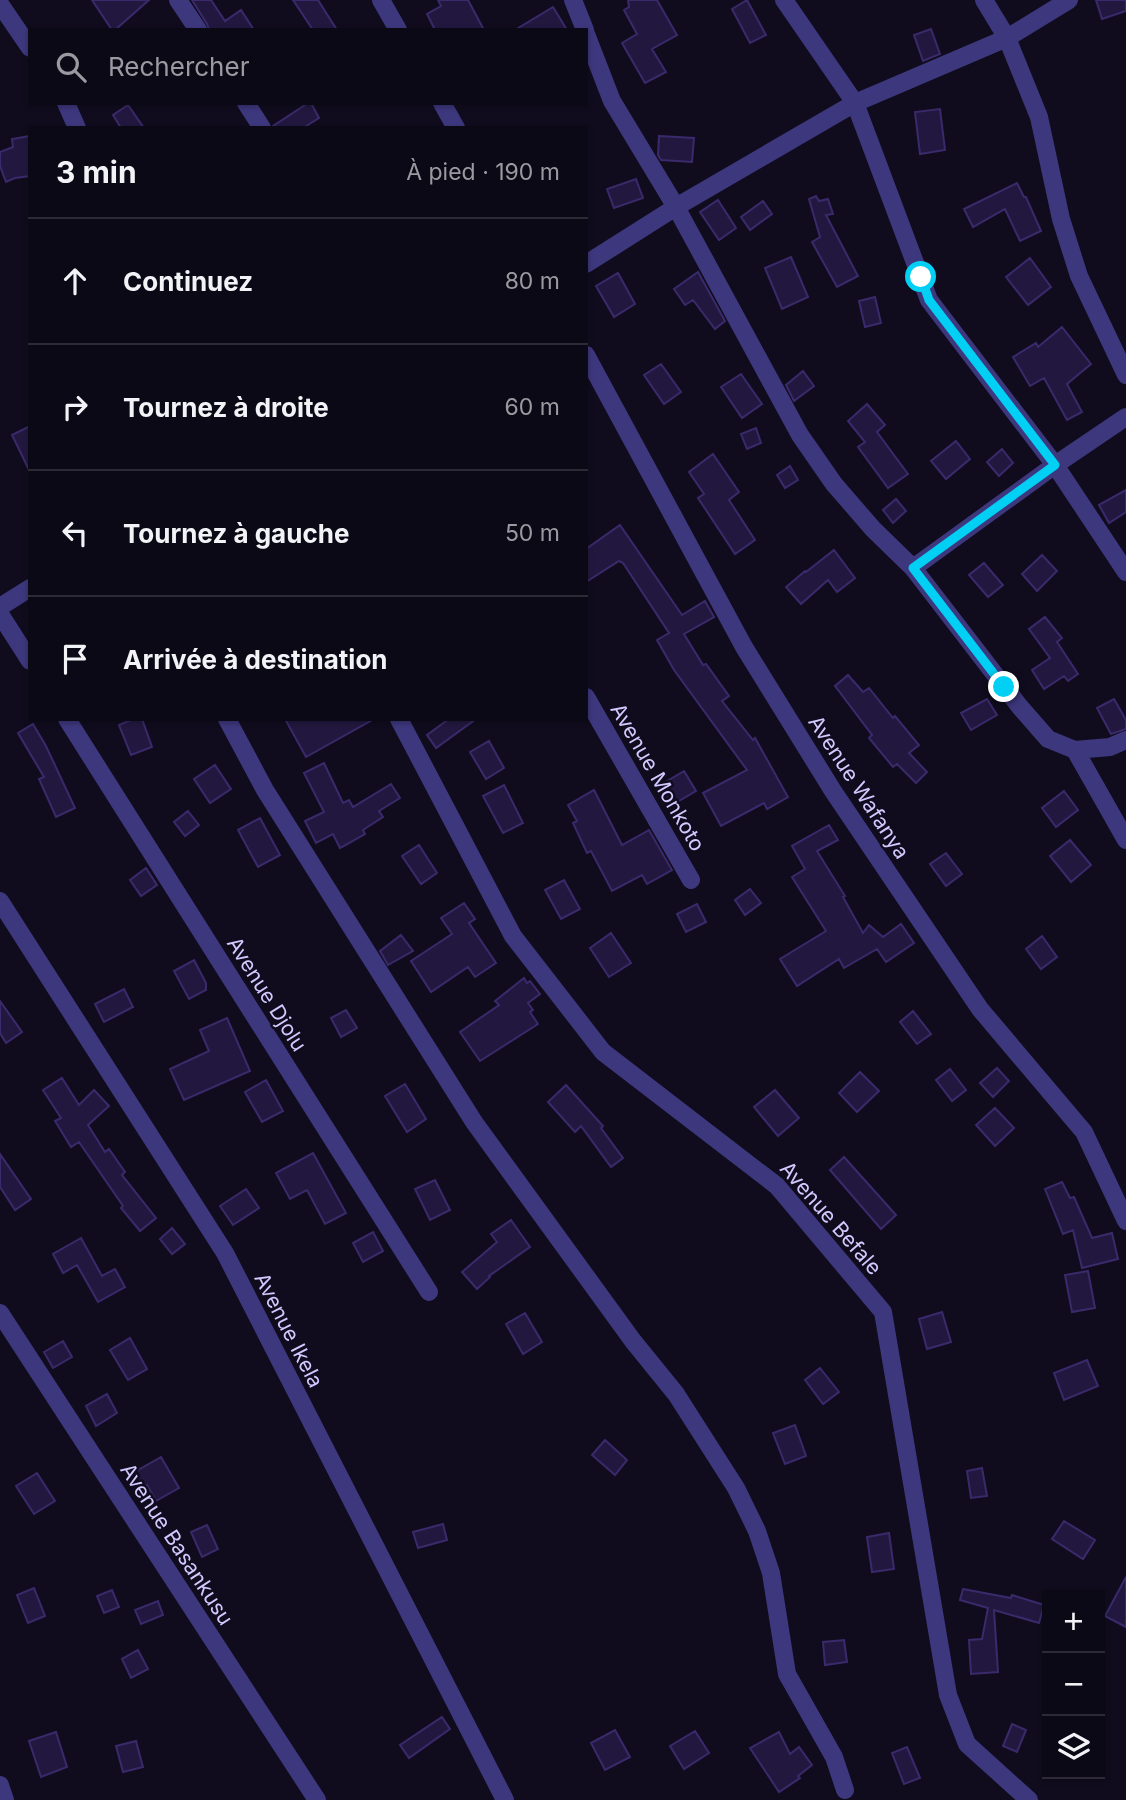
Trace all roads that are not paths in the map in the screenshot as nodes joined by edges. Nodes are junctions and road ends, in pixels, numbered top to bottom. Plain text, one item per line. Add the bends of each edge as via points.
1 (178, 0) edge
2 (381, 0) edge
3 (573, 0) edge
4 (784, 0) edge
5 (984, 0) edge
6 (1069, 0) edge
7 (0, 4) edge
8 (197, 28) edge
9 (397, 28) edge
10 (584, 28) edge
11 (1007, 38) junction
12 (588, 40) edge
13 (28, 45) edge
14 (855, 103) junction
15 (67, 105) edge
16 (247, 105) edge
17 (443, 105) edge
18 (76, 126) edge
19 (261, 126) edge
20 (455, 126) edge
21 (676, 207) junction
22 (588, 263) edge
23 (588, 359) edge
24 (1126, 375) edge
25 (1126, 417) edge
26 (1055, 465) junction
27 (913, 568) junction
28 (1126, 572) edge
29 (28, 589) edge
30 (0, 607) edge
31 (0, 614) edge
32 (28, 658) edge
33 (588, 700) edge
34 (67, 721) edge
35 (228, 721) edge
36 (400, 721) edge
37 (1126, 740) edge
38 (1075, 750) junction
39 (1126, 839) edge
40 (691, 880) dead end
41 (0, 901) edge
42 (1126, 1221) edge
43 (429, 1292) dead end
44 (0, 1313) edge
45 (0, 1785) edge
46 (845, 1790) dead end
47 (5, 1800) edge
48 (317, 1800) edge
49 (505, 1800) edge
50 (1029, 1800) edge

1 - 8 street
2 - 9 street
3 - 10 street
4 - 14 street
5 - 11 street
6 - 11 street
7 - 13 street
11 - 14 street
11 - 24 street via 1040,117 1061,219 1079,276
12 - 21 street via 612,102
14 - 21 street
14 - 26 street via 929,300
15 - 18 street
16 - 19 street
17 - 20 street
21 - 22 street
21 - 27 street via 800,435 834,484
23 - 42 street, Avenue Wafanya via 744,647 833,791 980,1009 1084,1132
25 - 26 street
26 - 27 street
26 - 28 street
27 - 38 street via 1048,739
29 - 30 street
31 - 32 street
33 - 40 street, Avenue Monkoto
34 - 43 street, Avenue Djolu
35 - 46 street via 265,790 474,1122 676,1394 736,1488 771,1573 787,1674 834,1756
36 - 50 street, Avenue Befale via 513,936 604,1052 777,1186 883,1312 948,1695 967,1744
37 - 38 street via 1110,747
38 - 39 street
41 - 49 street, Avenue Ikela via 225,1253
44 - 48 street, Avenue Basankusu
45 - 47 street

